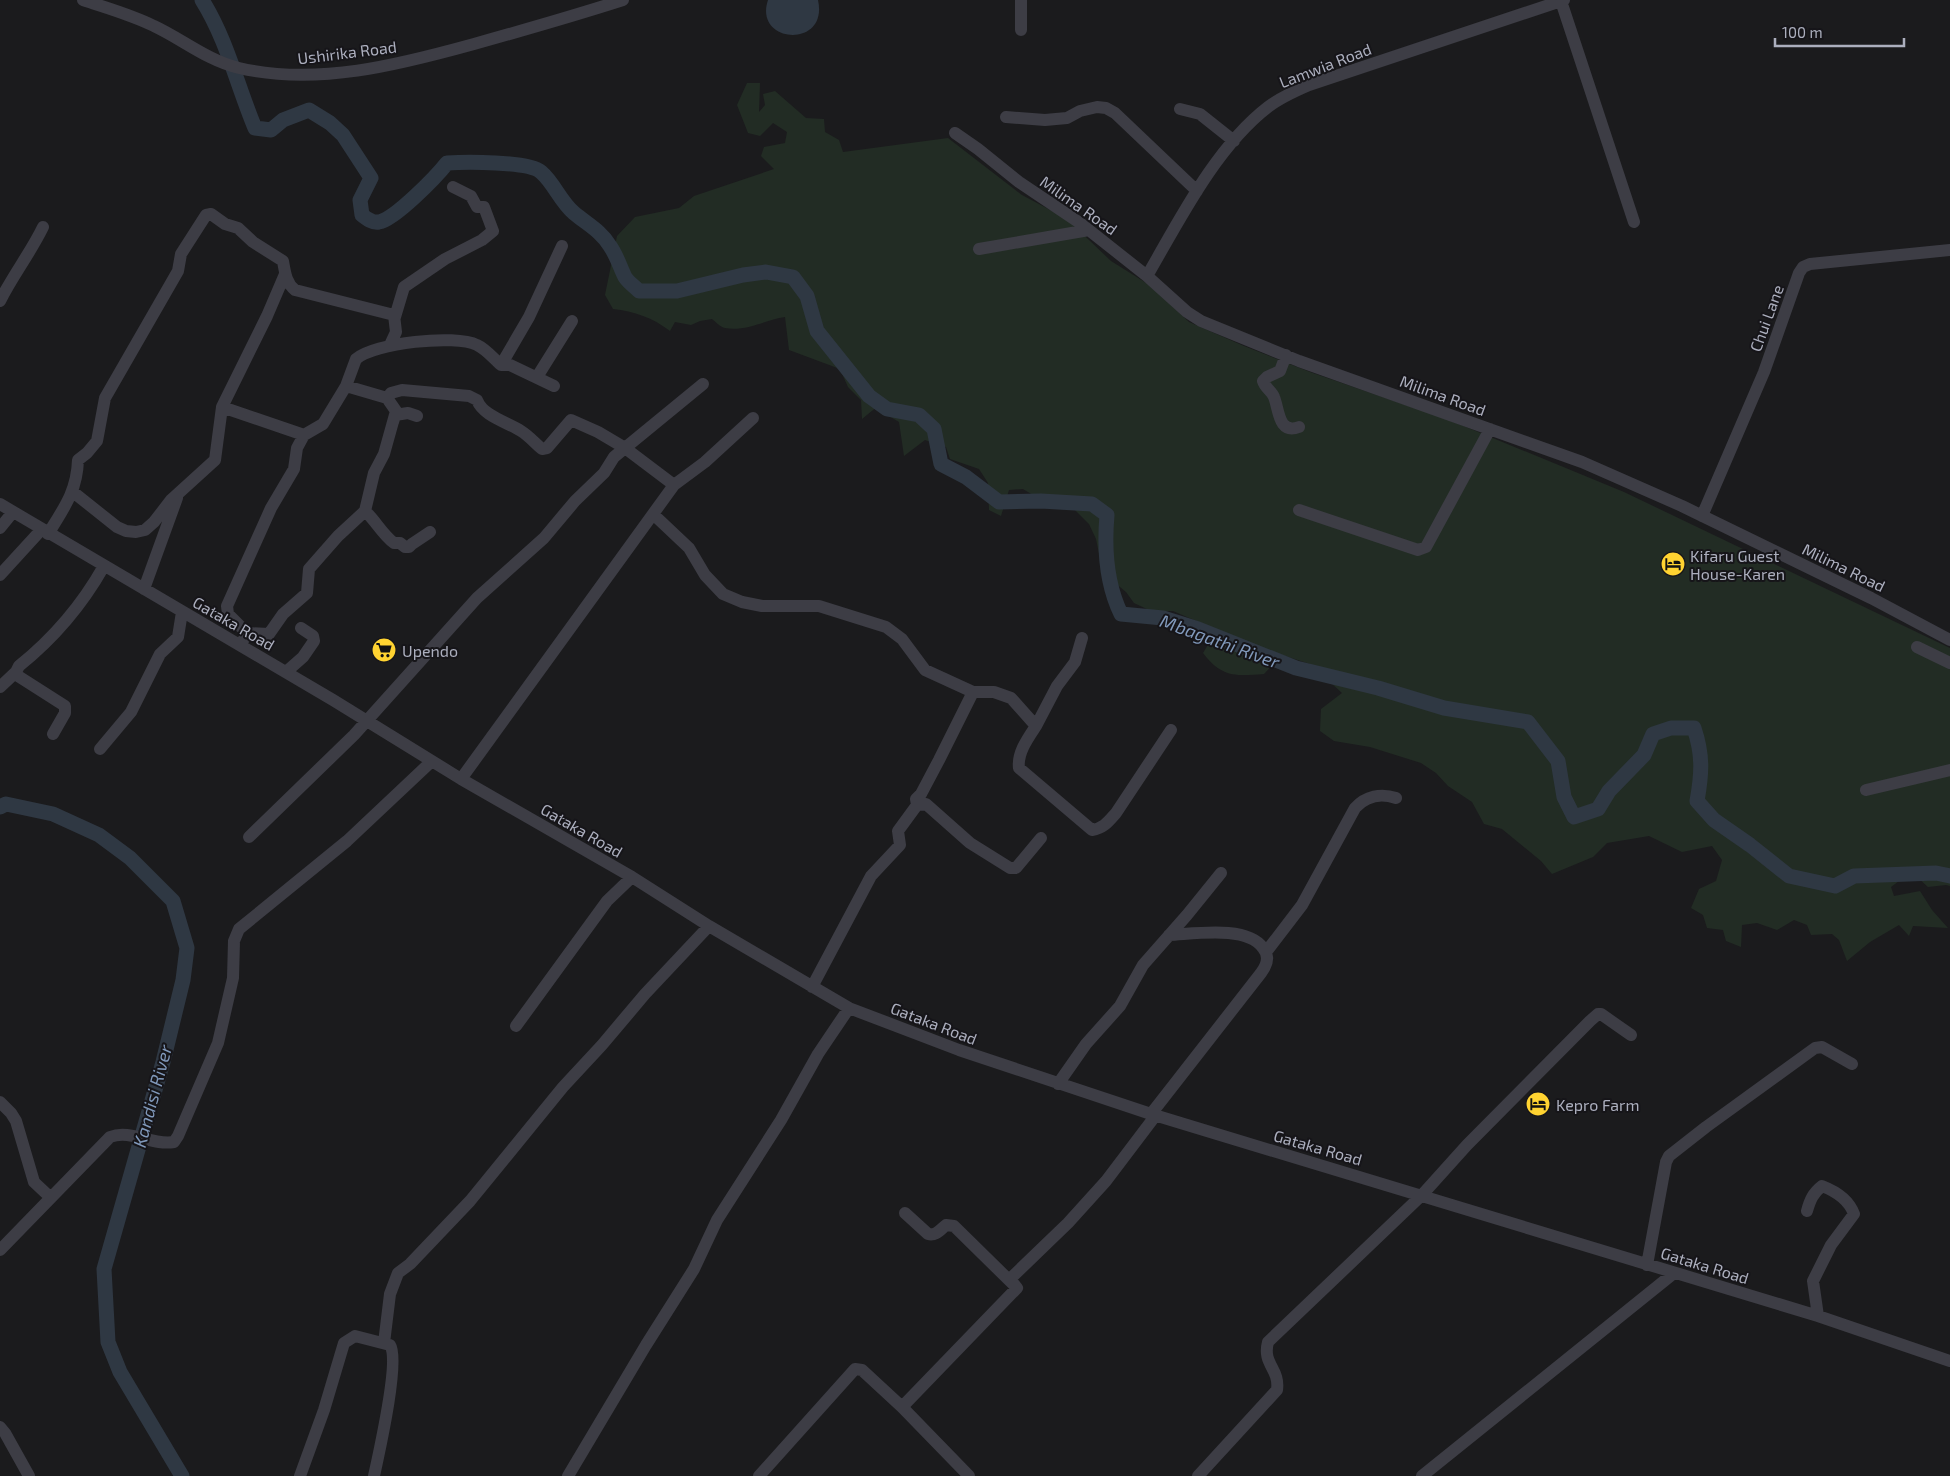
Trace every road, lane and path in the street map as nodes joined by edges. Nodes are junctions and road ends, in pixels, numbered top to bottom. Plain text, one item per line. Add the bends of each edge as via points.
1 (83, 0) edge
2 (623, 0) edge
3 (1021, 0) edge
4 (1562, 0) edge
5 (1021, 30) dead end
6 (1180, 109) dead end
7 (1006, 117) dead end
8 (955, 133) dead end
9 (1234, 141) junction
10 (453, 187) dead end
11 (1196, 191) junction
12 (1634, 222) dead end
13 (43, 227) dead end
14 (1089, 230) junction
15 (562, 246) dead end
16 (1949, 249) edge
17 (978, 250) dead end
18 (285, 274) junction
19 (1147, 276) junction
20 (0, 301) edge
21 (395, 317) junction
22 (572, 321) dead end
23 (390, 345) junction
24 (1286, 356) junction
25 (501, 365) junction
26 (537, 377) junction
27 (703, 384) dead end
28 (346, 386) junction
29 (554, 386) dead end
30 (387, 398) junction
31 (222, 407) junction
32 (417, 416) dead end
33 (753, 418) dead end
34 (1299, 427) dead end
35 (1490, 429) junction
36 (389, 434) junction
37 (304, 435) junction
38 (625, 448) junction
39 (674, 485) junction
40 (73, 492) junction
41 (180, 492) junction
42 (0, 504) edge
43 (1299, 510) dead end
44 (364, 511) junction
45 (13, 512) junction
46 (653, 514) junction
47 (1702, 516) junction
48 (0, 528) edge
49 (45, 531) junction
50 (430, 532) dead end
51 (104, 566) junction
52 (0, 575) edge
53 (144, 589) junction
54 (182, 612) junction
55 (301, 628) dead end
56 (248, 634) junction
57 (1082, 638) dead end
58 (1950, 640) edge
59 (240, 645) junction
60 (1917, 647) dead end
61 (1950, 663) edge
62 (16, 672) junction
63 (286, 672) junction
64 (0, 686) edge
65 (974, 692) junction
66 (365, 721) junction
67 (1036, 726) junction
68 (1171, 730) dead end
69 (52, 734) dead end
70 (100, 749) dead end
71 (432, 761) junction
72 (1950, 770) edge
73 (461, 779) junction
74 (1866, 790) dead end
75 (1396, 798) dead end
76 (917, 805) junction
77 (248, 837) dead end
78 (1041, 838) dead end
79 (1221, 873) dead end
80 (632, 877) junction
81 (709, 926) junction
82 (1169, 935) junction
83 (1266, 952) junction
84 (812, 987) junction
85 (849, 1008) junction
86 (516, 1026) dead end
87 (1632, 1035) dead end
88 (1852, 1064) dead end
89 (1058, 1084) junction
90 (0, 1102) edge
91 (1153, 1115) junction
92 (1422, 1195) junction
93 (51, 1198) junction
94 (1807, 1211) dead end
95 (905, 1213) dead end
96 (0, 1250) edge
97 (1647, 1265) junction
98 (1674, 1273) junction
99 (1017, 1288) junction
100 (1818, 1316) junction
101 (384, 1343) junction
102 (1950, 1361) edge
103 (902, 1407) junction
104 (0, 1427) edge
105 (29, 1476) edge
106 (300, 1476) edge
107 (374, 1476) edge
108 (568, 1476) edge
109 (759, 1476) edge
110 (969, 1476) edge
111 (1198, 1476) edge
112 (1422, 1476) edge

1 - 2 street, Ushirika Road via 153,25 210,58 237,68 290,76 378,67 430,56
3 - 5 street
4 - 9 street, Lamwia Road via 1309,85 1268,107
4 - 12 street
6 - 9 street via 1200,114
7 - 11 street via 1068,118 1080,111 1106,108
8 - 14 street, Milima Road
9 - 11 street, Lamwia Road
10 - 21 street via 471,196 477,207 484,207 493,231 404,287
11 - 19 street, Lamwia Road
13 - 20 street
14 - 17 street
14 - 19 street, Milima Road
15 - 25 street via 529,317
16 - 47 street, Chui Lane via 1803,267 1764,372
18 - 21 street via 295,290 391,313
18 - 31 street
18 - 40 street via 283,261 270,251 253,242 238,228 224,224 211,214 206,215 181,254 178,271 105,398 97,441 78,460
19 - 24 street, Milima Road via 1201,321
21 - 23 street via 396,332
22 - 26 street
23 - 25 street via 459,340 479,346
23 - 28 street via 356,358
24 - 34 street via 1280,371 1263,381 1274,396 1281,422 1286,426
24 - 35 street, Milima Road
25 - 26 street via 510,365
26 - 29 street
27 - 38 street
28 - 30 street
28 - 37 street via 323,424
30 - 36 street via 396,411
30 - 38 street via 391,393 402,390 469,396 494,417 524,433 542,450 571,420
31 - 37 street
31 - 41 street via 215,460
32 - 36 street via 408,413 395,415
33 - 39 street via 705,462
35 - 43 street via 1422,550
35 - 47 street, Milima Road via 1582,462
36 - 44 street
37 - 56 street via 297,448 294,468 271,508 227,606 228,614
38 - 39 street
38 - 66 street via 544,538 477,598
39 - 46 street
40 - 41 street via 117,526 136,532 145,530 154,522
40 - 49 street
41 - 53 street
42 - 45 street, Gataka Road
44 - 50 street via 394,544 409,547
44 - 56 street via 309,569 307,592 283,614 269,634
45 - 48 street
45 - 49 street, Gataka Road
46 - 65 street via 689,548 705,575 723,594 762,606 819,606 886,627 902,639 925,670
46 - 73 street
47 - 58 street, Milima Road
49 - 51 street, Gataka Road
49 - 52 street
51 - 53 street, Gataka Road
51 - 62 street via 80,604
53 - 54 street, Gataka Road
54 - 59 street, Gataka Road
54 - 70 street via 178,637 160,654 131,712
55 - 63 street via 313,636 314,641 303,657
56 - 59 street
57 - 67 street via 1075,662 1057,686
59 - 63 street, Gataka Road
60 - 61 street
62 - 64 street
62 - 69 street via 66,706 65,714
63 - 66 street, Gataka Road
65 - 67 street via 994,692 1011,698
65 - 76 street via 916,798
66 - 71 street, Gataka Road
66 - 77 street
67 - 68 street via 1018,760 1019,768 1092,830 1100,829 1111,819
71 - 73 street, Gataka Road
71 - 93 street via 347,841 239,929 234,941 233,978 218,1043 174,1142 156,1143 124,1134 110,1137
72 - 74 street
73 - 80 street, Gataka Road
75 - 83 street via 1377,796 1360,802 1302,905
76 - 78 street via 926,804 970,843 1010,868 1016,868
76 - 84 street via 898,831 900,845 871,876
79 - 82 street
80 - 81 street, Gataka Road
80 - 86 street via 607,901
81 - 84 street, Gataka Road
81 - 101 street via 563,1087 470,1201 398,1273 390,1294
82 - 83 street via 1240,934 1253,938
82 - 89 street via 1143,965 1120,1006 1086,1044
83 - 91 street via 1266,967
84 - 85 street, Gataka Road
85 - 89 street, Gataka Road
85 - 108 street via 717,1220 694,1269
87 - 92 street via 1601,1014 1596,1016 1467,1145
88 - 97 street via 1822,1047 1816,1048 1669,1156
89 - 91 street, Gataka Road
90 - 93 street via 16,1121 34,1182
91 - 92 street, Gataka Road
91 - 99 street via 1106,1180 1068,1223 1010,1279
92 - 97 street, Gataka Road
92 - 111 street via 1268,1342 1267,1359 1277,1377 1277,1390
93 - 96 street
94 - 100 street via 1810,1199 1822,1186 1848,1202 1854,1214 1831,1245 1813,1281
95 - 99 street via 928,1234 935,1234 946,1225 954,1226
97 - 98 street, Gataka Road
98 - 100 street, Gataka Road
98 - 112 street
99 - 103 street
100 - 102 street, Gataka Road
101 - 106 street via 355,1336 344,1343
101 - 107 street via 390,1344 394,1355
103 - 109 street via 856,1368
103 - 110 street
104 - 105 street

